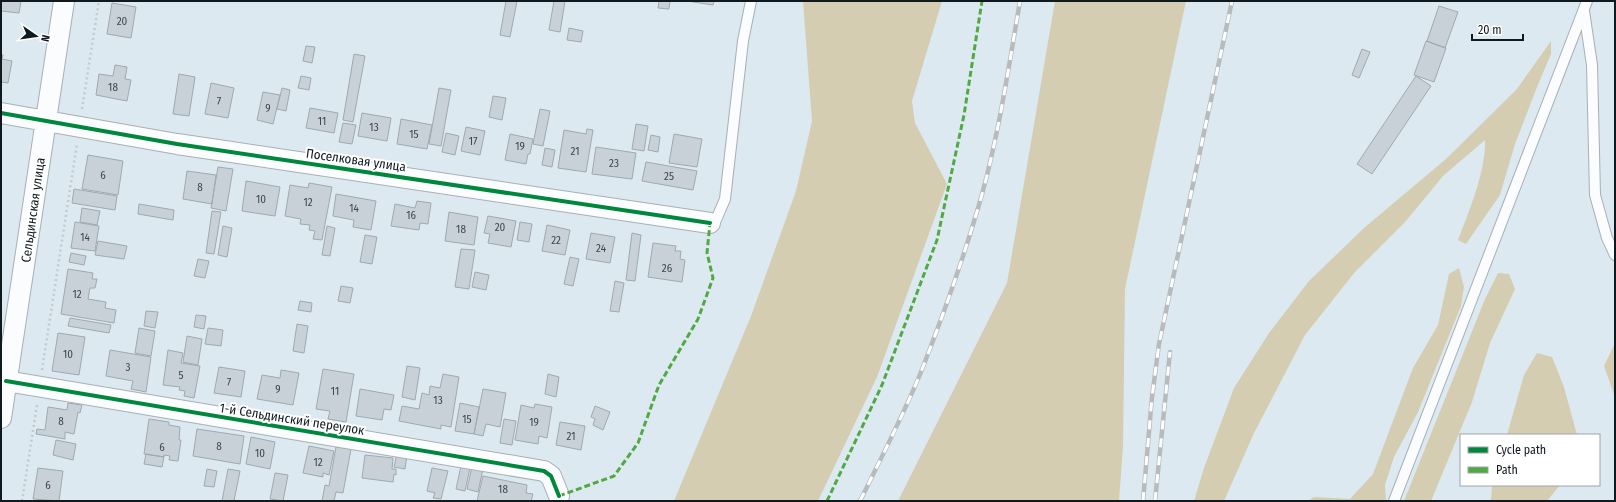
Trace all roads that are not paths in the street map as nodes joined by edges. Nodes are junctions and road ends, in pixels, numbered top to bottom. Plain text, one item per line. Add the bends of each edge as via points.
1 (64, 1) edge
2 (751, 1) edge
3 (1584, 4) edge
4 (1, 113) edge
5 (46, 121) junction
6 (710, 223) joint
7 (1615, 255) edge
8 (6, 381) junction
9 (1, 418) edge
10 (559, 499) edge
11 (1394, 501) edge

1 - 5 street, Сельдинская улица
2 - 6 lane via 743,41 725,198 716,220
3 - 7 lane via 1592,66 1595,195 1606,238
3 - 11 lane
4 - 5 street, Поселковая улица
5 - 6 street, Поселковая улица via 185,145
5 - 8 street, Сельдинская улица
8 - 9 street, Сельдинская улица
8 - 10 street, 1-й Сельдинский переулок via 544,471 551,476

